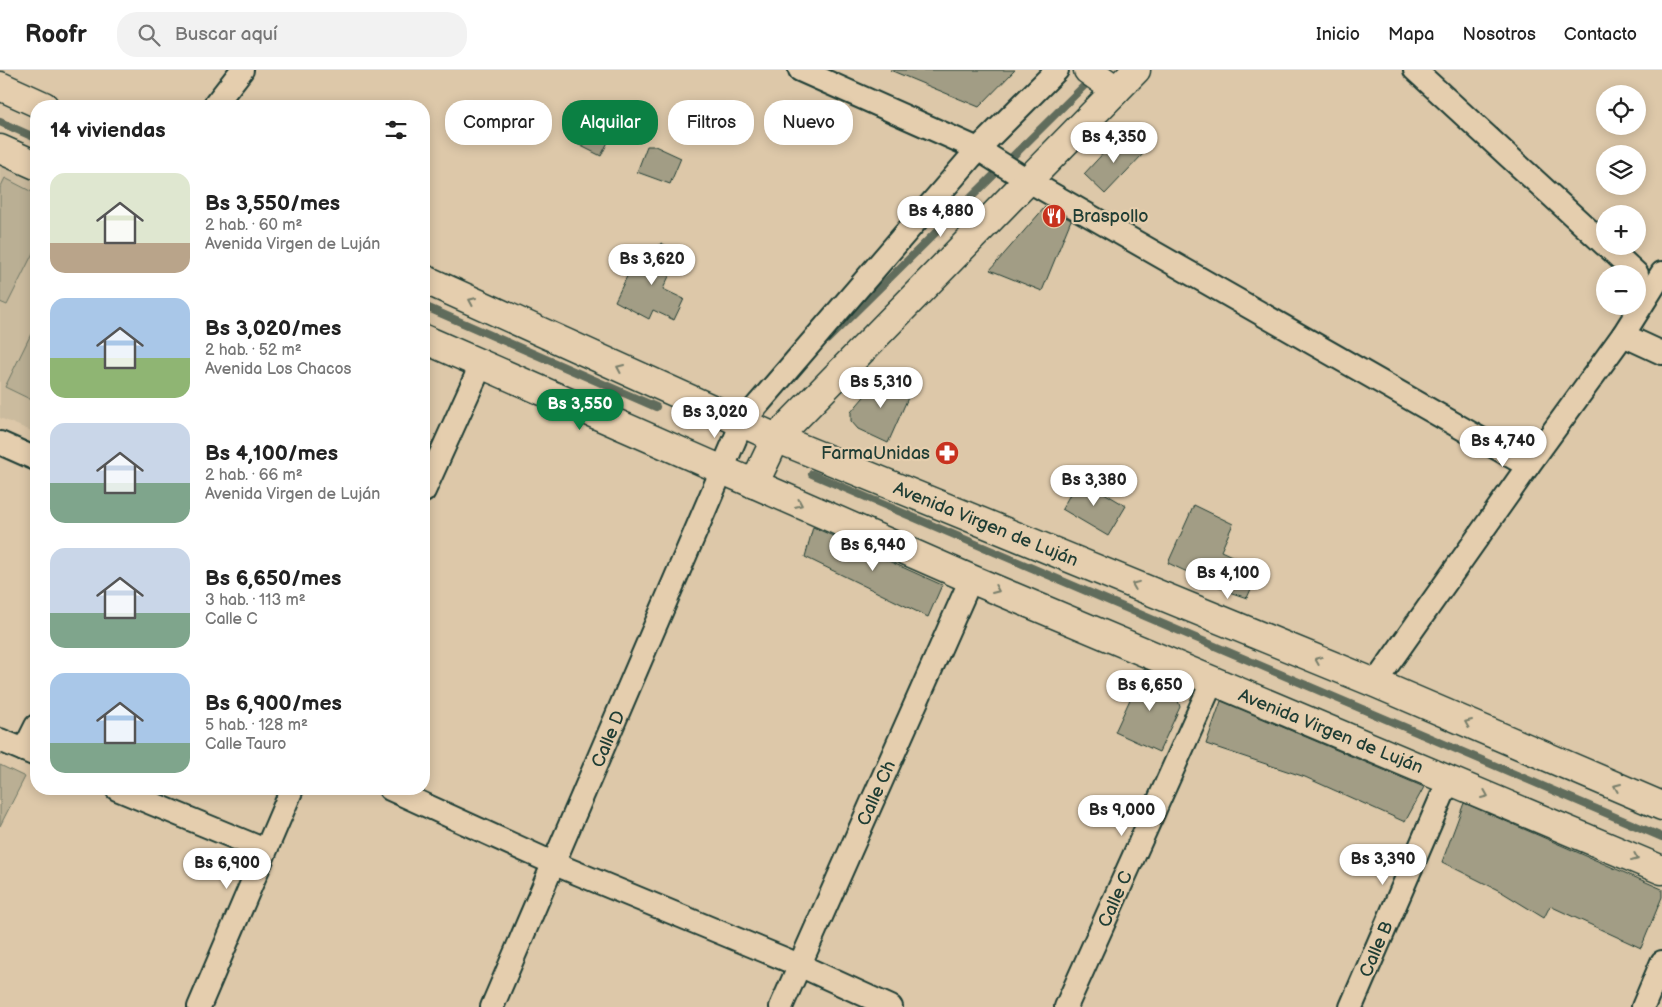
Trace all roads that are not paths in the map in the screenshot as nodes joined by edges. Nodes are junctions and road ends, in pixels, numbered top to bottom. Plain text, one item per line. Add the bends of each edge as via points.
1 (242, 70) edge
2 (800, 70) edge
3 (1056, 70) edge
4 (1136, 70) edge
5 (1415, 70) edge
6 (1103, 81) edge
7 (0, 86) edge
8 (31, 100) edge
9 (219, 100) edge
10 (0, 149) edge
11 (984, 153) junction
12 (30, 162) edge
13 (1022, 178) junction
14 (1596, 236) edge
15 (1619, 255) edge
16 (1647, 277) edge
17 (430, 282) edge
18 (1623, 335) junction
19 (430, 342) edge
20 (1662, 354) edge
21 (481, 365) junction
22 (742, 423) junction
23 (776, 438) junction
24 (0, 443) edge
25 (30, 456) edge
26 (1528, 466) junction
27 (722, 470) junction
28 (430, 477) edge
29 (754, 484) junction
30 (971, 580) junction
31 (1212, 682) junction
32 (1375, 683) junction
33 (0, 740) edge
34 (30, 753) edge
35 (1449, 780) junction
36 (131, 795) edge
37 (289, 795) edge
38 (403, 795) edge
39 (1662, 806) edge
40 (264, 850) junction
41 (555, 864) junction
42 (1662, 870) edge
43 (1662, 962) edge
44 (799, 965) junction
45 (198, 1007) edge
46 (492, 1007) edge
47 (781, 1007) edge
48 (891, 1007) edge
49 (1066, 1007) edge
50 (1351, 1007) edge
51 (1642, 1007) edge

1 - 9 street
2 - 11 street
3 - 11 street, Calle D
4 - 6 main road
5 - 14 street
6 - 13 main road
7 - 8 main road
10 - 12 main road
11 - 13 street
11 - 22 street, Calle D
13 - 23 main road
13 - 26 street
15 - 16 street
16 - 18 street
22 -> 17 main road, Avenida Virgen de Luján
18 - 20 street
18 - 26 street
19 - 21 main road, Avenida Virgen de Luján
21 - 27 main road, Avenida Virgen de Luján
21 - 28 street
22 - 23 main road, Avenida Virgen de Luján
22 - 27 street, Calle D
23 - 29 main road
32 -> 23 main road, Avenida Virgen de Luján
24 - 25 street
26 - 32 street
27 - 29 main road, Avenida Virgen de Luján
27 - 41 street, Calle D
29 -> 30 main road, Avenida Virgen de Luján
30 -> 31 main road, Avenida Virgen de Luján
30 - 44 street, Calle Ch
31 - 35 main road, Avenida Virgen de Luján
31 - 49 street, Calle C
39 -> 32 main road, Avenida Virgen de Luján
33 - 34 street
35 -> 42 main road, Avenida Virgen de Luján
35 - 50 street, Calle B
36 - 40 street
37 - 40 street
38 - 41 street
40 - 45 street
41 - 44 street
41 - 46 street, Calle D
43 - 51 street
44 - 47 street, Calle Ch
44 - 48 street

